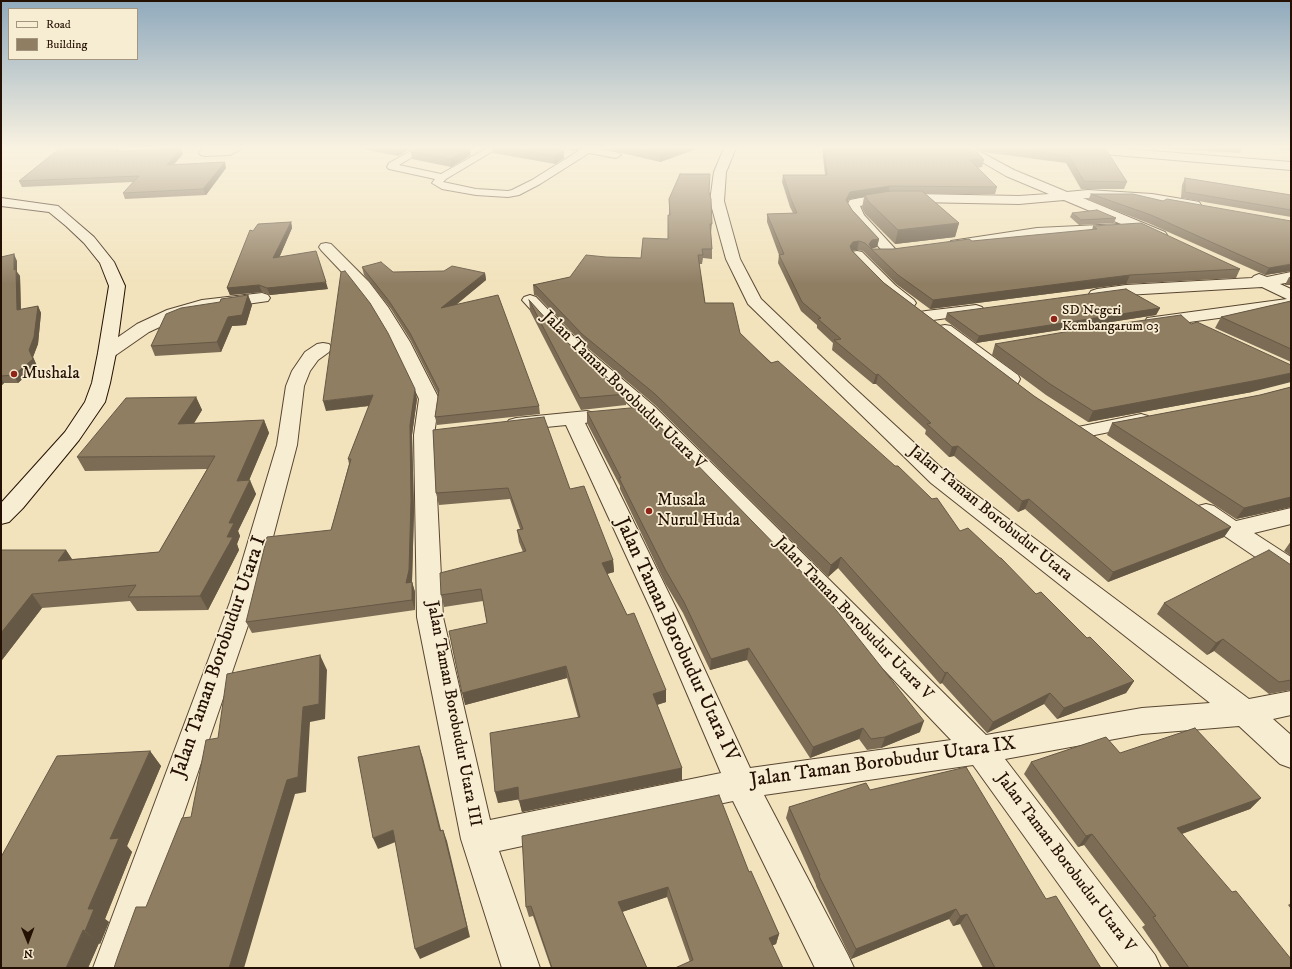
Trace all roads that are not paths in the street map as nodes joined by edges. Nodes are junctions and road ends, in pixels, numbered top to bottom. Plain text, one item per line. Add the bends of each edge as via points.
1 (496, 193) edge
2 (513, 193) edge
3 (718, 193) edge
4 (1056, 193) edge
5 (1062, 196) junction
6 (1, 202) edge
7 (1206, 208) edge
8 (1142, 227) junction
9 (1174, 241) edge
10 (946, 245) edge
11 (326, 248) dead end
12 (907, 250) edge
13 (891, 252) junction
14 (1236, 269) edge
15 (1291, 277) edge
16 (1264, 282) junction
17 (1126, 290) junction
18 (1291, 295) edge
19 (1079, 296) edge
20 (262, 298) edge
21 (530, 300) edge
22 (1291, 303) edge
23 (994, 307) edge
24 (926, 316) junction
25 (1176, 318) junction
26 (1138, 324) edge
27 (1203, 330) edge
28 (996, 347) edge
29 (323, 348) dead end
30 (974, 351) junction
31 (107, 353) junction
32 (1026, 391) edge
33 (603, 415) edge
34 (1162, 416) edge
35 (573, 418) junction
36 (1067, 419) edge
37 (502, 425) edge
38 (1085, 431) junction
39 (1104, 444) edge
40 (1194, 504) edge
41 (1, 516) edge
42 (1291, 516) edge
43 (1232, 530) junction
44 (1291, 569) edge
45 (1291, 703) edge
46 (1245, 713) junction
47 (980, 750) junction
48 (1291, 754) edge
49 (741, 784) junction
50 (478, 839) junction
51 (112, 968) edge
52 (521, 968) edge
53 (835, 968) edge
54 (1142, 968) edge

1 - 2 lane
3 - 46 street, Jalan Taman Borobudur Utara via 717,201 733,259 754,301 940,478
4 - 5 street
5 - 7 street via 1130,195
5 - 8 street
5 - 13 street via 1019,200 910,199 855,203 852,207 859,217
6 - 31 street via 53,209 89,240 107,262 116,286
8 - 9 street
8 - 10 street via 1037,232
11 - 50 street, Jalan Taman Borobudur Utara III via 363,285 401,342 429,399 432,434 430,617
12 - 13 street
13 - 24 street via 857,255 889,288
14 - 16 street
15 - 16 street
16 - 17 street
16 - 18 street
17 - 19 street
17 - 25 street
20 - 31 street via 202,305 173,314 143,328
21 - 47 street, Jalan Taman Borobudur Utara V via 636,412
22 - 25 street
23 - 24 street
24 - 30 street
25 - 26 street
25 - 27 street
28 - 30 street
29 - 51 street, Jalan Taman Borobudur Utara I via 311,356 295,386 287,445 243,602
30 - 32 street
31 - 41 street via 95,402 72,436
33 - 35 street
34 - 38 street
35 - 37 street
35 - 49 street, Jalan Taman Borobudur Utara IV via 666,614
36 - 38 street
38 - 39 street
40 - 43 street
42 - 43 street
43 - 44 street
45 - 46 street, Jalan Taman Borobudur Utara IX
46 - 47 street, Jalan Taman Borobudur Utara IX via 1142,721
46 - 48 street, Jalan Taman Borobudur Utara
47 - 49 street, Jalan Taman Borobudur Utara IX
47 - 54 street, Jalan Taman Borobudur Utara V
49 - 50 street, Jalan Taman Borobudur Utara IX
49 - 53 street, Jalan Taman Borobudur Utara IV
50 - 52 street, Jalan Taman Borobudur Utara III

